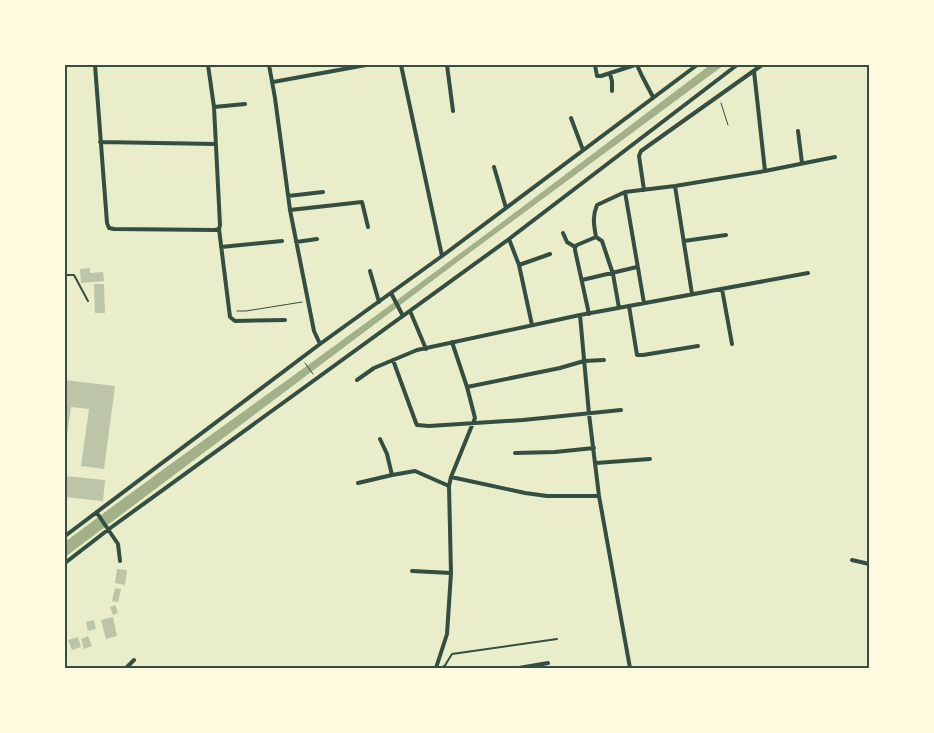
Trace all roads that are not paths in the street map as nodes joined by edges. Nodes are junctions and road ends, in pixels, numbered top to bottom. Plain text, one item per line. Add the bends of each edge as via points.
1 (94, 65) edge
2 (208, 65) edge
3 (269, 65) edge
4 (366, 65) edge
5 (401, 65) edge
6 (447, 65) edge
7 (595, 65) edge
8 (636, 65) edge
9 (697, 65) edge
10 (738, 65) edge
11 (762, 65) edge
12 (345, 67) edge
13 (754, 70) junction
14 (610, 74) junction
15 (273, 82) junction
16 (612, 91) dead end
17 (653, 97) junction
18 (245, 104) dead end
19 (214, 106) junction
20 (453, 111) dead end
21 (571, 118) dead end
22 (798, 131) dead end
23 (100, 142) junction
24 (216, 144) junction
25 (583, 150) junction
26 (835, 157) dead end
27 (802, 163) junction
28 (494, 167) dead end
29 (765, 171) junction
30 (675, 186) junction
31 (644, 190) junction
32 (323, 192) dead end
33 (626, 192) junction
34 (288, 196) junction
35 (506, 208) junction
36 (290, 210) junction
37 (368, 227) dead end
38 (219, 229) junction
39 (564, 233) dead end
40 (726, 235) dead end
41 (596, 237) junction
42 (509, 239) junction
43 (282, 240) dead end
44 (317, 240) dead end
45 (684, 241) junction
46 (296, 242) junction
47 (221, 247) junction
48 (575, 247) junction
49 (550, 254) dead end
50 (442, 256) junction
51 (519, 265) junction
52 (637, 268) junction
53 (370, 271) dead end
54 (808, 273) dead end
55 (613, 274) junction
56 (65, 275) edge
57 (582, 280) junction
58 (722, 289) junction
59 (692, 294) junction
60 (392, 295) junction
61 (88, 301) dead end
62 (378, 302) junction
63 (644, 303) junction
64 (628, 306) junction
65 (619, 308) junction
66 (410, 311) junction
67 (589, 314) junction
68 (580, 315) junction
69 (403, 316) junction
70 (286, 320) dead end
71 (532, 325) junction
72 (452, 342) junction
73 (320, 344) junction
74 (732, 344) dead end
75 (698, 346) dead end
76 (426, 348) junction
77 (393, 360) junction
78 (584, 360) junction
79 (604, 360) dead end
80 (357, 380) dead end
81 (467, 387) junction
82 (621, 410) dead end
83 (590, 414) junction
84 (473, 423) junction
85 (380, 439) dead end
86 (594, 448) junction
87 (515, 453) dead end
88 (650, 459) dead end
89 (596, 463) junction
90 (392, 475) junction
91 (451, 477) junction
92 (358, 484) dead end
93 (449, 486) junction
94 (599, 496) junction
95 (98, 514) junction
96 (108, 528) junction
97 (65, 536) edge
98 (852, 560) dead end
99 (120, 561) dead end
100 (65, 563) edge
101 (869, 564) edge
102 (412, 571) dead end
103 (451, 573) junction
104 (557, 638) dead end
105 (134, 660) dead end
106 (548, 663) dead end
107 (126, 668) edge
108 (436, 668) edge
109 (444, 668) edge
110 (519, 668) edge
111 (630, 668) edge

1 - 23 street
2 - 19 street
3 - 15 street
4 - 12 street
5 - 50 street
6 - 20 street
7 - 14 street via 597,76
8 - 14 street
8 - 17 street
9 - 17 street
10 - 42 street
11 - 13 street
12 - 15 street
13 - 29 street
13 - 31 street via 641,151
14 - 16 street
15 - 34 street
17 - 25 street
18 - 19 street
19 - 24 street
21 - 25 street
22 - 27 street
23 - 24 street
23 - 38 street via 109,228
24 - 38 street
25 - 35 street
26 - 27 street
27 - 29 street
28 - 35 street
29 - 30 street
30 - 31 street
30 - 45 street
31 - 33 street
32 - 34 street
33 - 41 street via 596,205 593,213
33 - 52 street
34 - 36 street
35 - 50 street
36 - 37 street via 362,202
36 - 46 street
38 - 47 street
39 - 48 street via 566,242
40 - 45 street
41 - 48 street
41 - 55 street via 602,241
42 - 51 street
42 - 66 street
43 - 47 street
44 - 46 street
45 - 59 street
46 - 73 street via 314,331
47 - 70 street via 230,318 235,321
48 - 57 street
49 - 51 street
50 - 60 street
51 - 71 street
52 - 55 street
52 - 63 street
53 - 62 street
54 - 58 street
55 - 57 street
55 - 65 street
56 - 61 lane via 74,275
57 - 67 street
58 - 59 street
58 - 74 street
59 - 63 street
60 - 62 street
60 - 69 street
62 - 73 street
63 - 64 street
64 - 65 street
64 - 75 street via 637,355
65 - 67 street
66 - 69 street
66 - 76 street
67 - 68 street
68 - 71 street
68 - 78 street
69 - 96 street
71 - 72 street
72 - 76 street
72 - 81 street
73 - 95 street
76 - 77 street
77 - 80 street
77 - 84 street via 418,425
78 - 79 street
78 - 81 street
78 - 83 street
81 - 84 street via 475,418
82 - 83 street
83 - 84 street
83 - 86 street
84 - 91 street
85 - 90 street
86 - 87 street
86 - 89 street
88 - 89 street
89 - 94 street
90 - 92 street
90 - 93 street via 415,471
91 - 93 street
91 - 94 street via 540,495
93 - 103 street
94 - 111 street
95 - 96 street
95 - 97 street
96 - 99 street via 118,544
96 - 100 street
98 - 101 street
102 - 103 street
103 - 108 street via 447,634
104 - 109 lane via 452,654
105 - 107 street
106 - 110 street

